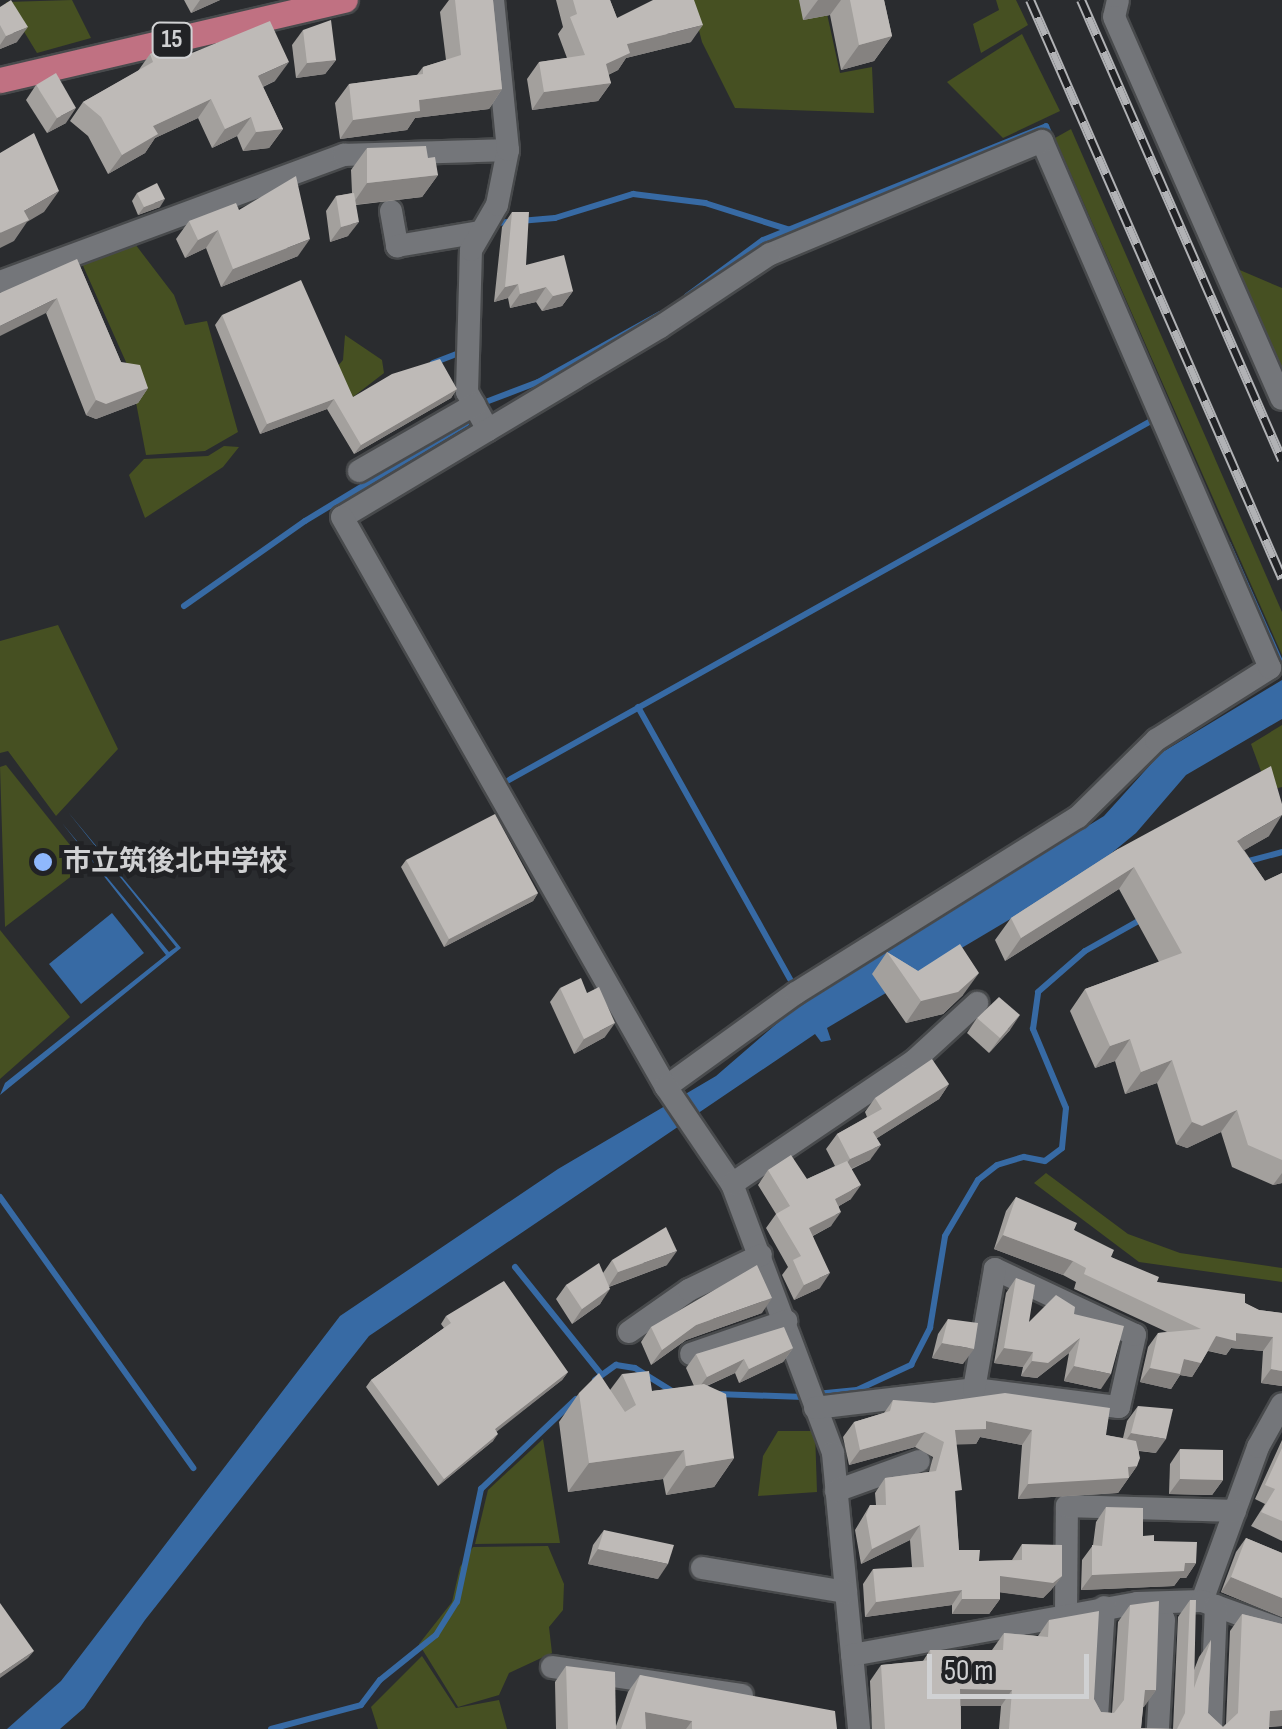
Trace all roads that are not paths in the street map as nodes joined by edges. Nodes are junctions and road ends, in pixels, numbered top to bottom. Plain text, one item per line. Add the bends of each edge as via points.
1 (345, 0) edge
2 (493, 0) edge
3 (1118, 0) edge
4 (0, 80) edge
5 (508, 150) junction
6 (391, 211) dead end
7 (481, 232) junction
8 (0, 282) edge
9 (1282, 399) edge
10 (474, 405) junction
11 (488, 430) junction
12 (359, 471) dead end
13 (976, 1003) dead end
14 (666, 1088) junction
15 (732, 1184) junction
16 (761, 1256) junction
17 (786, 1321) junction
18 (629, 1332) dead end
19 (691, 1354) dead end
20 (974, 1389) junction
21 (1282, 1404) edge
22 (815, 1408) junction
23 (920, 1461) dead end
24 (836, 1491) junction
25 (1231, 1522) junction
26 (1254, 1544) edge
27 (702, 1568) dead end
28 (846, 1592) junction
29 (1157, 1603) junction
30 (1209, 1604) junction
31 (1104, 1607) junction
32 (1066, 1612) junction
33 (1282, 1630) edge
34 (852, 1655) junction
35 (552, 1667) dead end
36 (762, 1699) edge
37 (1097, 1716) edge
38 (852, 1721) edge
39 (1158, 1729) edge
40 (1211, 1729) edge

1 - 4 main road, 15
2 - 5 street
3 - 9 street via 1114,17
5 - 7 street via 497,205
5 - 8 street via 344,155 78,262
6 - 7 street via 397,246
7 - 10 street via 470,250 467,392
10 - 11 street
10 - 12 street
11 - 14 street via 342,517
11 - 14 street via 770,254 1042,141 1270,668 1156,740 1078,817 1032,849 796,993
13 - 15 street via 914,1061
14 - 15 street
15 - 16 street
16 - 17 street
16 - 18 street via 689,1290
17 - 19 street
17 - 22 street
20 - 20 street via 1119,1408 1135,1335 995,1269
20 - 22 street
21 - 25 street via 1258,1446
22 - 24 street via 833,1453
23 - 24 street
24 - 28 street
25 - 26 street
25 - 30 street
25 - 32 street via 1066,1506
27 - 28 street
28 - 34 street
29 - 30 street
29 - 31 street
29 - 39 street via 1164,1620
30 - 33 street
30 - 40 street
31 - 32 street
31 - 37 street
32 - 34 street
34 - 38 street
35 - 36 street

